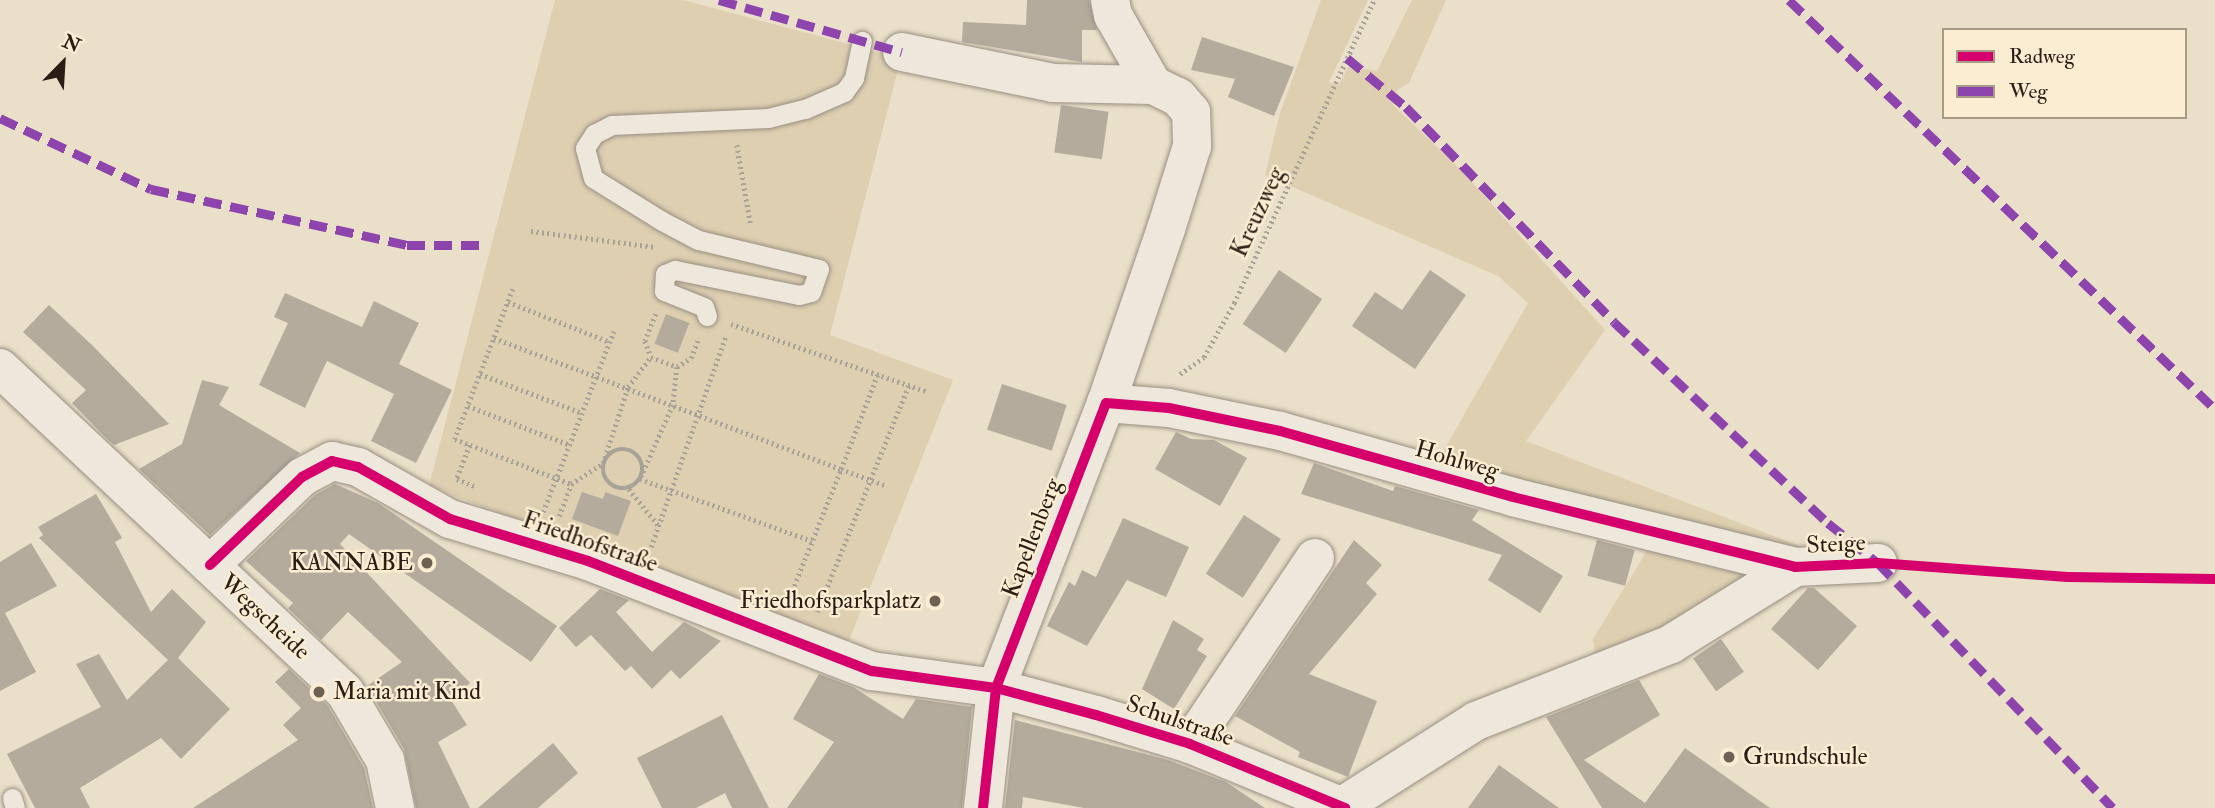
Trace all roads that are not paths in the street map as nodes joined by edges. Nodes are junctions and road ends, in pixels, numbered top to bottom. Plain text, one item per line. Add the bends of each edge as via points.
1 (1110, 0) edge
2 (862, 41) dead end
3 (902, 52) dead end
4 (1153, 85) junction
5 (707, 316) road end
6 (0, 368) edge
7 (1119, 405) junction
8 (1315, 558) dead end
9 (1878, 563) dead end
10 (210, 565) junction
11 (1795, 566) junction
12 (996, 688) junction
13 (1190, 744) junction
14 (1341, 807) edge
15 (395, 808) edge
16 (983, 808) edge

1 - 4 street via 1113,15
2 - 5 lane via 854,78 844,92 768,118 612,125 594,134 585,148 593,178 698,240 819,269 811,292 799,295 675,270 665,274 664,291 704,307
3 - 4 street, Kapellenberg via 1053,83
4 - 7 street, Kapellenberg via 1178,97 1191,113 1192,146
6 - 10 street, Wegscheide
7 - 11 street, Hohlweg via 1280,431 1526,501
7 - 12 street, Kapellenberg
8 - 13 street, Schulstraße
9 - 11 street, Steige
10 - 12 street, Friedhofstraße via 302,477 332,461 358,467 450,519 776,617 872,671
10 - 15 street, Wegscheide via 345,692 385,760
11 - 14 street, Steige via 1671,644 1476,721
12 - 13 street, Schulstraße
12 - 16 street, Kapellenberg
13 - 14 street, Schulstraße

